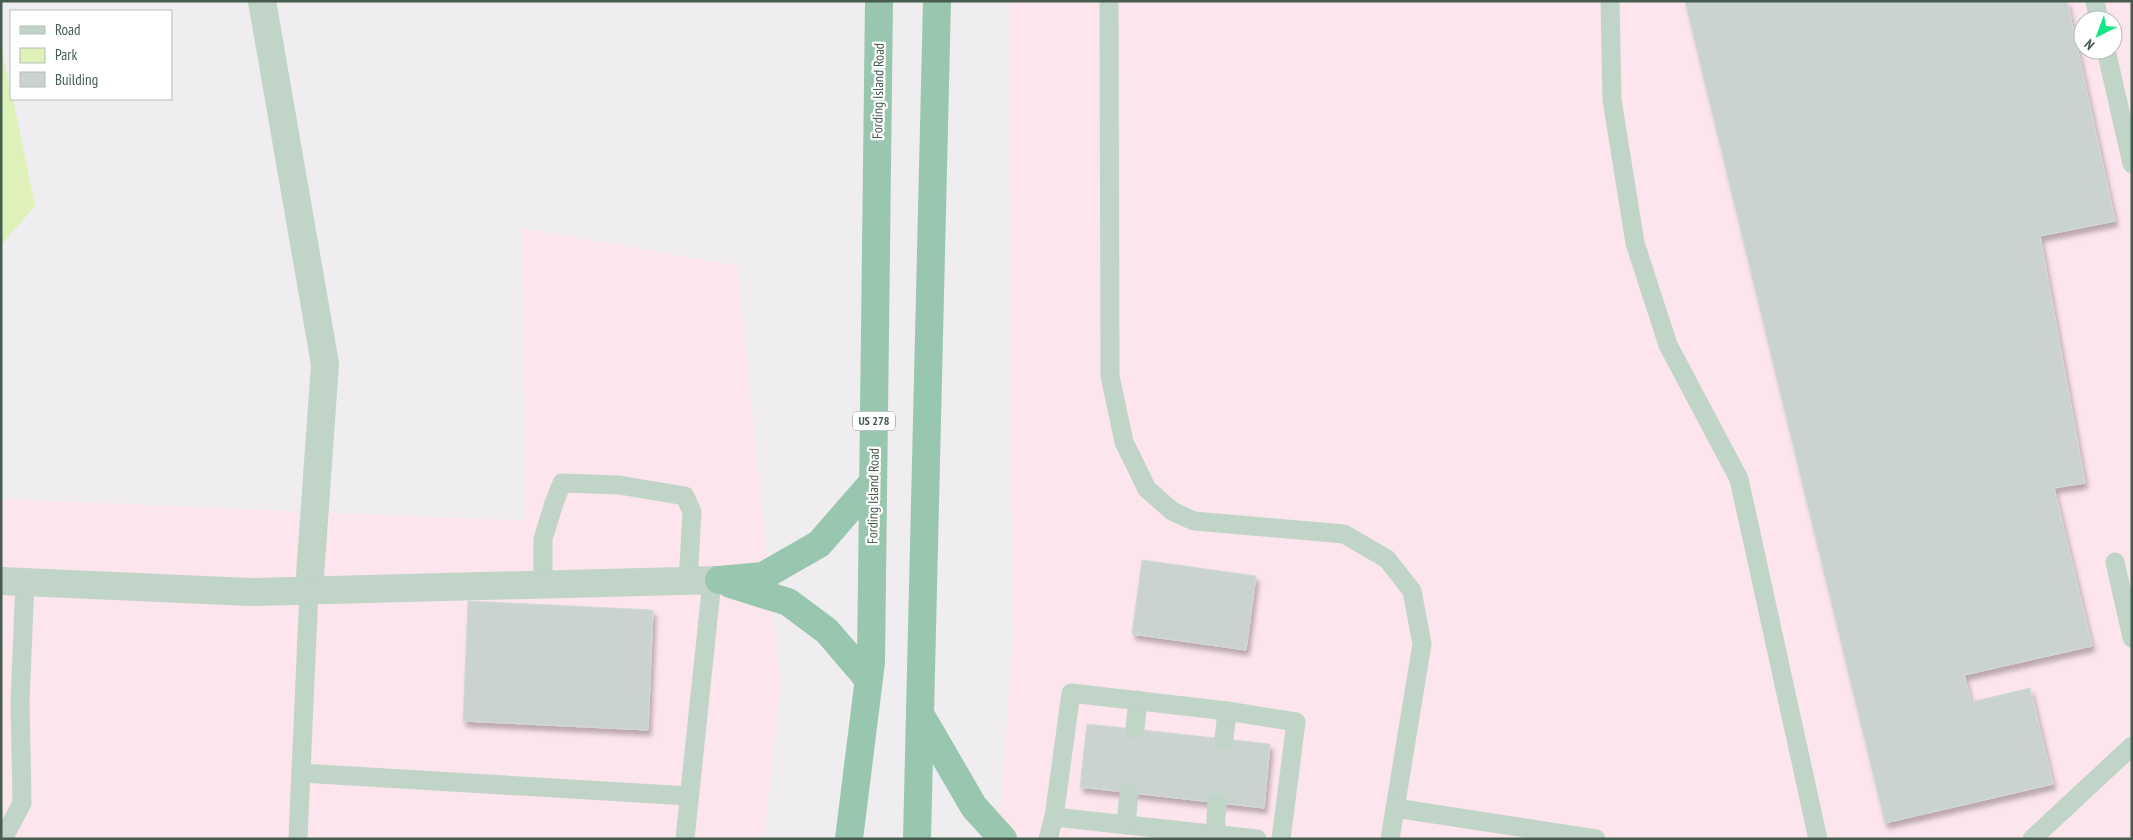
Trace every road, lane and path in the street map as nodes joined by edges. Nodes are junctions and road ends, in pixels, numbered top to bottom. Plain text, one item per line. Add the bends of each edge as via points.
1 (262, 1) edge
2 (879, 1) edge
3 (937, 1) edge
4 (1109, 1) edge
5 (1610, 1) edge
6 (2108, 60) edge
7 (2132, 164) edge
8 (873, 482) junction
9 (2115, 562) dead end
10 (13, 581) edge
11 (706, 581) junction
12 (543, 584) junction
13 (309, 590) junction
14 (2132, 638) edge
15 (868, 679) junction
16 (1138, 700) junction
17 (1227, 711) junction
18 (920, 714) junction
19 (1135, 729) dead end
20 (1224, 739) dead end
21 (2132, 746) edge
22 (301, 773) junction
23 (1129, 792) dead end
24 (689, 796) junction
25 (1217, 802) dead end
26 (1395, 808) junction
27 (1054, 817) junction
28 (1126, 825) junction
29 (1215, 834) junction
30 (1572, 837) edge
31 (3, 839) edge
32 (298, 839) edge
33 (685, 839) edge
34 (849, 839) edge
35 (917, 839) edge
36 (1003, 839) edge
37 (1048, 839) edge
38 (1257, 839) edge
39 (1280, 839) edge
40 (1390, 839) edge
41 (1596, 839) edge
42 (1818, 839) edge
43 (2032, 839) edge

1 - 13 street via 325,364
2 - 8 highway, Fording Island Road / US 278
3 - 18 highway
4 - 26 lane via 1110,376 1124,442 1147,489 1172,511 1194,521 1344,534 1387,559 1412,591 1422,644
5 - 42 lane via 1612,100 1635,243 1668,345 1739,479
6 - 7 lane
8 - 11 highway via 819,544 763,576
8 - 15 highway, Fording Island Road / US 278 via 871,662
9 - 14 lane
10 - 13 street via 250,592
10 - 31 lane via 22,803
11 - 12 street
11 - 12 lane via 692,512 685,496 619,485 562,483 543,539
11 - 15 highway via 788,602 827,631
11 - 24 lane
12 - 13 street
13 - 22 lane
15 - 34 highway, Fording Island Road / US 278
16 - 17 lane
16 - 19 lane
16 - 27 lane via 1072,693
17 - 20 lane
17 - 39 lane via 1296,722
18 - 35 highway
18 - 36 highway via 974,807
21 - 43 lane
22 - 24 lane
22 - 32 lane
23 - 28 lane
24 - 33 lane
25 - 29 lane
26 - 30 lane
26 - 40 lane
27 - 28 lane
27 - 37 lane
28 - 29 lane
29 - 38 lane
30 - 41 lane

